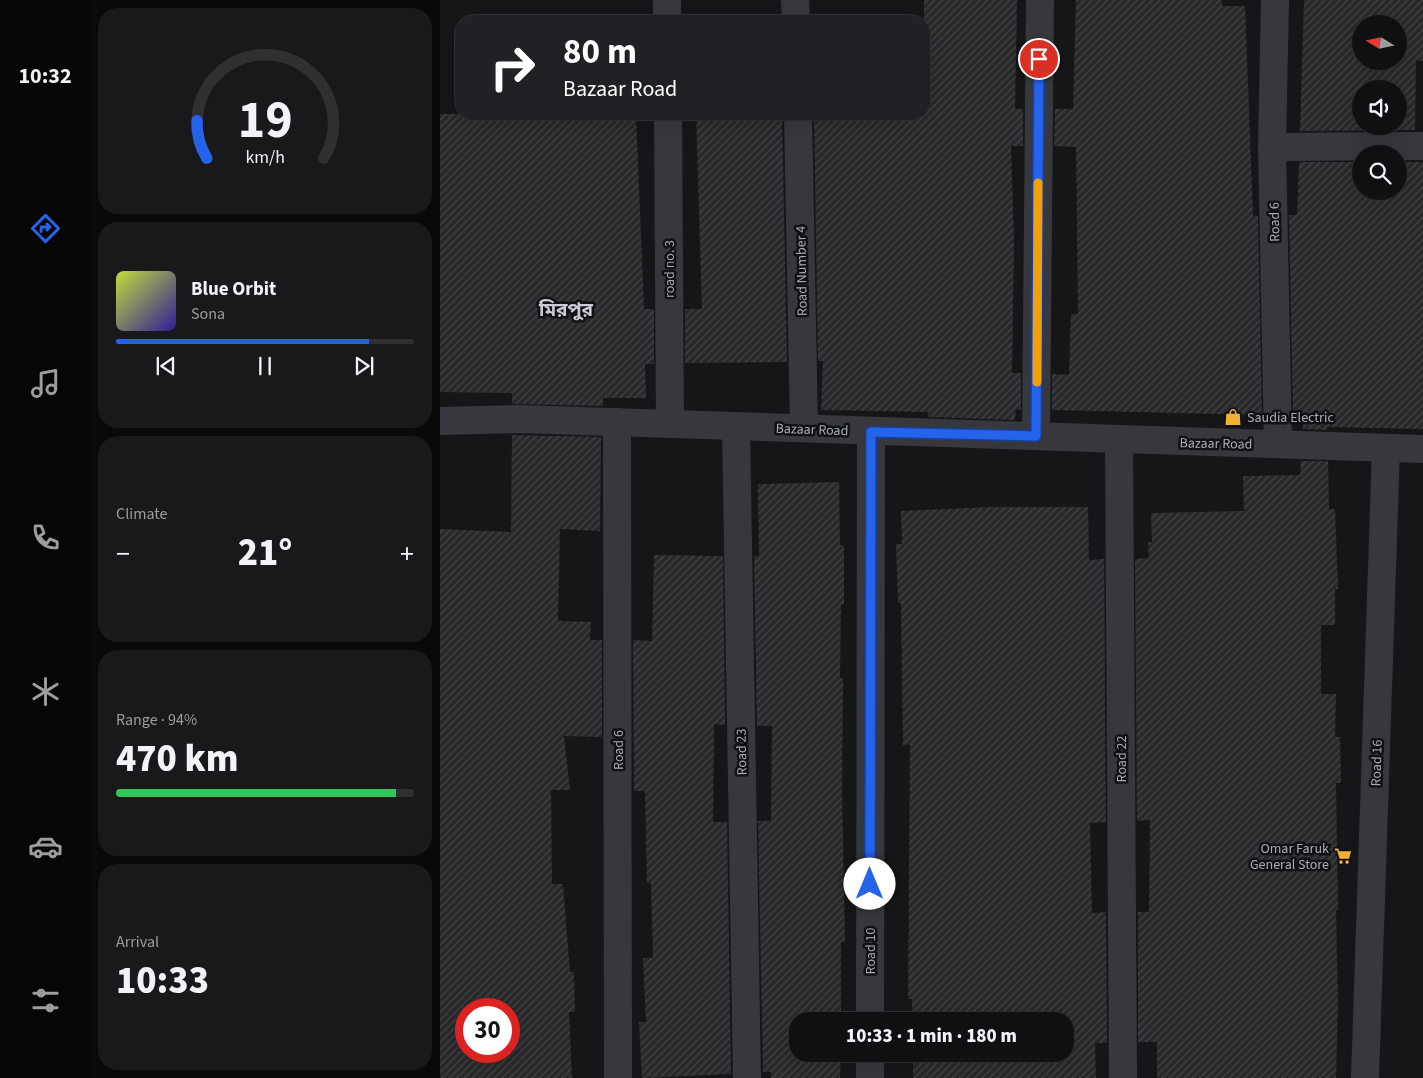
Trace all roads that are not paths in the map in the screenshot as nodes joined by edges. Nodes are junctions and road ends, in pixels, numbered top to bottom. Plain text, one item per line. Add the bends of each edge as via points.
1 (667, 0) edge
2 (796, 0) edge
3 (1040, 0) edge
4 (1275, 0) edge
5 (667, 15) edge
6 (796, 15) edge
7 (668, 120) edge
8 (798, 120) edge
9 (1423, 146) edge
10 (1272, 147) junction
11 (440, 421) edge
12 (617, 422) junction
13 (670, 424) junction
14 (736, 426) junction
15 (804, 428) junction
16 (871, 432) junction
17 (1036, 436) junction
18 (1120, 440) junction
19 (1278, 444) junction
20 (1386, 448) junction
21 (1423, 450) edge
22 (870, 1012) edge
23 (870, 1062) edge
24 (618, 1078) edge
25 (747, 1078) edge
26 (870, 1078) edge
27 (1123, 1078) edge
28 (1365, 1078) edge

1 - 5 street
2 - 6 street
3 - 17 street
4 - 10 street, Road 6
7 - 13 street, road no. 3
8 - 15 street, Road Number 4
9 - 10 street
10 - 19 street, Road 6
11 - 12 street, Bazaar Road
12 - 13 street, Bazaar Road
12 - 24 street, Road 6
13 - 14 street, Bazaar Road
14 - 15 street, Bazaar Road
14 - 25 street, Road 23
15 - 16 street, Bazaar Road
16 - 17 street, Bazaar Road
16 - 22 street, Road 10
17 - 18 street, Bazaar Road
18 - 19 street, Bazaar Road
18 - 27 street, Road 22
19 - 20 street, Bazaar Road
20 - 21 street, Bazaar Road
20 - 28 street, Road 16
23 - 26 street

